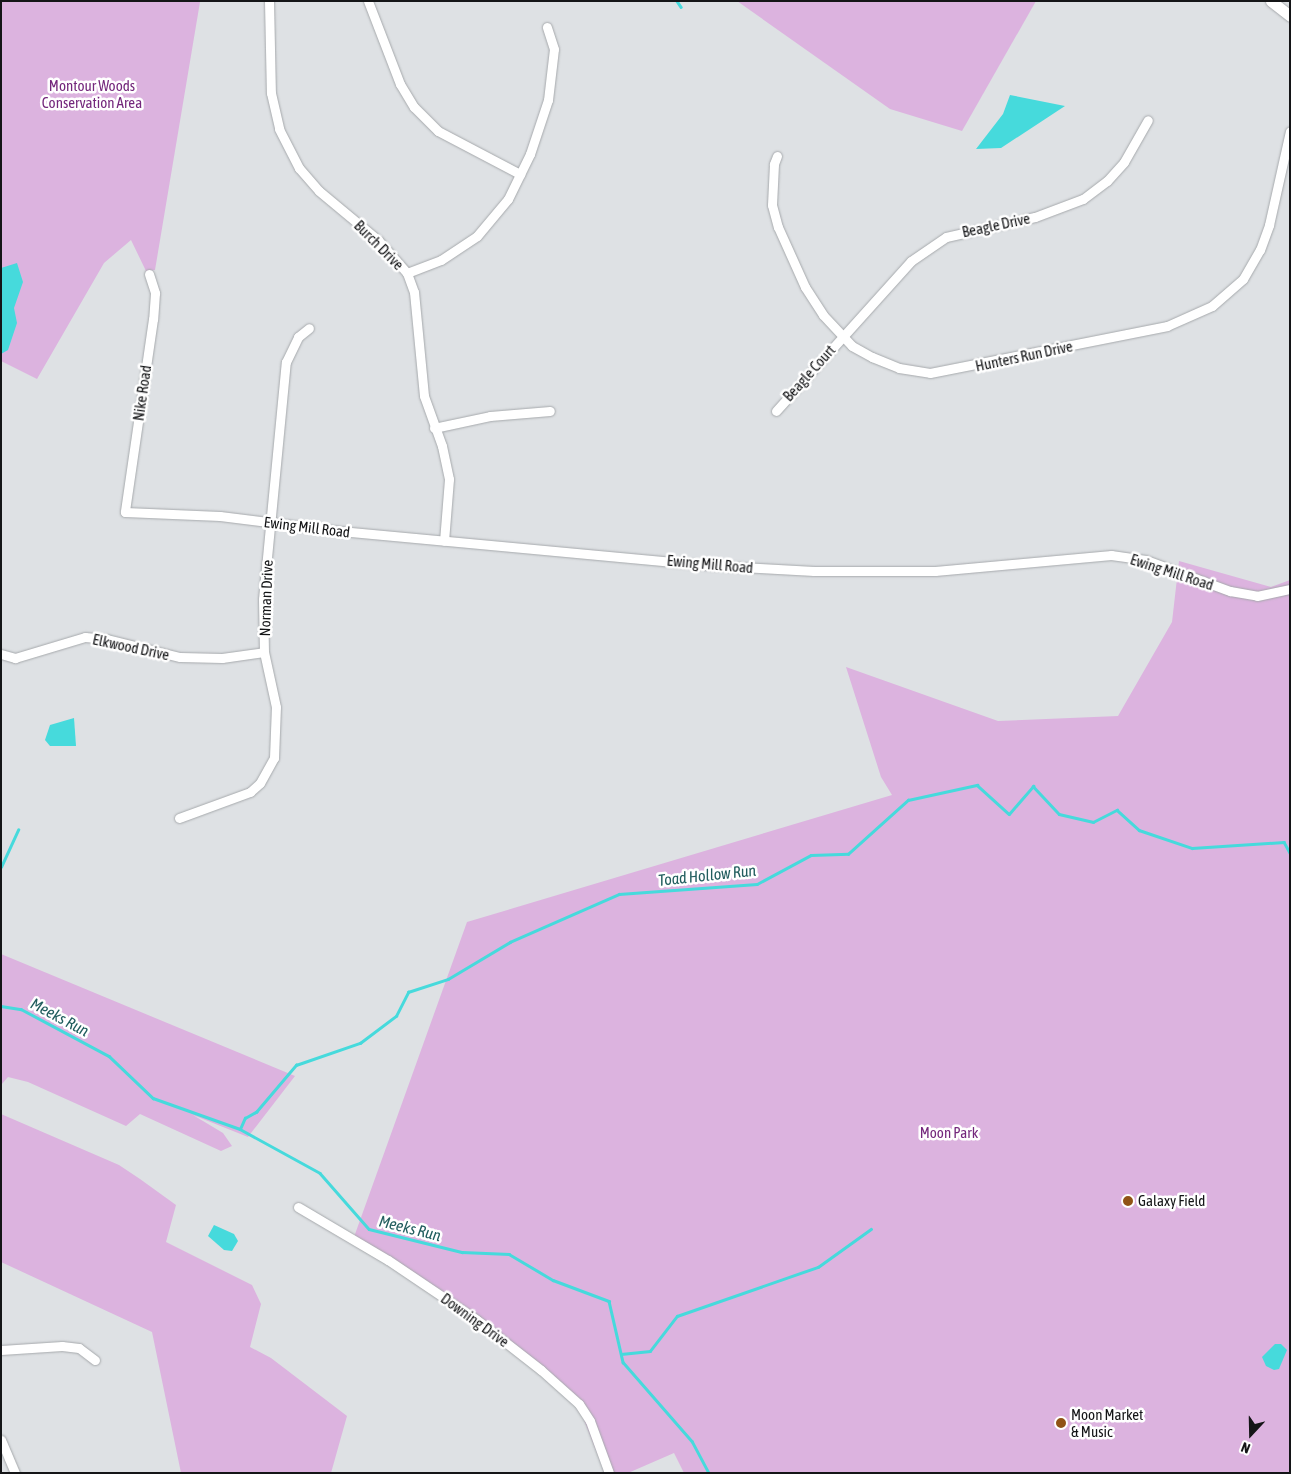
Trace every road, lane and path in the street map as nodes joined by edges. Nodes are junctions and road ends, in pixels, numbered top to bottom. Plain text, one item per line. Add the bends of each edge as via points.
1 (269, 1) edge
2 (368, 1) edge
3 (1271, 1) edge
4 (1290, 16) edge
5 (547, 27) dead end
6 (1148, 120) dead end
7 (1290, 131) edge
8 (777, 156) dead end
9 (520, 174) junction
10 (407, 273) junction
11 (149, 274) dead end
12 (308, 328) dead end
13 (842, 336) junction
14 (776, 410) dead end
15 (550, 411) dead end
16 (434, 428) junction
17 (125, 512) joint
18 (270, 522) junction
19 (444, 540) junction
20 (1290, 589) edge
21 (264, 652) junction
22 (1, 654) edge
23 (179, 818) dead end
24 (298, 1207) dead end
25 (1, 1350) edge
26 (95, 1360) dead end
27 (1, 1440) edge
28 (15, 1473) edge
29 (609, 1473) edge

1 - 10 street, Burch Drive via 271,93 279,129 299,168 319,191 378,240
2 - 9 street via 393,68 414,107 438,131
3 - 4 main road
5 - 9 street via 554,49 548,100
6 - 13 street, Beagle Drive via 1124,162 1084,199 1035,217 946,237 911,261
7 - 13 street, Hunters Run Drive via 1269,225 1252,266 1228,294 1188,318 1035,354 930,373 899,368 872,357
8 - 13 street, Hunters Run Drive via 772,205 778,227 805,287
9 - 10 street via 508,199 477,236 441,260
10 - 16 street, Burch Drive via 414,292 424,396
11 - 17 street, Nike Road via 155,294 153,319
12 - 18 street, Norman Drive via 298,338 286,362
13 - 14 street, Beagle Court
15 - 16 street via 490,416
16 - 19 street, Burch Drive via 442,446 449,479
17 - 18 street, Ewing Mill Road
18 - 19 street, Ewing Mill Road
18 - 21 street, Norman Drive via 262,599
19 - 20 street, Ewing Mill Road via 814,571 935,571 1111,555 1146,560 1230,591 1257,596
21 - 22 street, Elkwood Drive via 222,658 180,657 107,639 85,638 15,658
21 - 23 street, Norman Drive via 276,707 274,758 260,783 250,792
24 - 29 street, Downing Drive via 388,1260 477,1320 541,1370 579,1404 590,1421
25 - 26 street via 62,1346 79,1348
27 - 28 street

